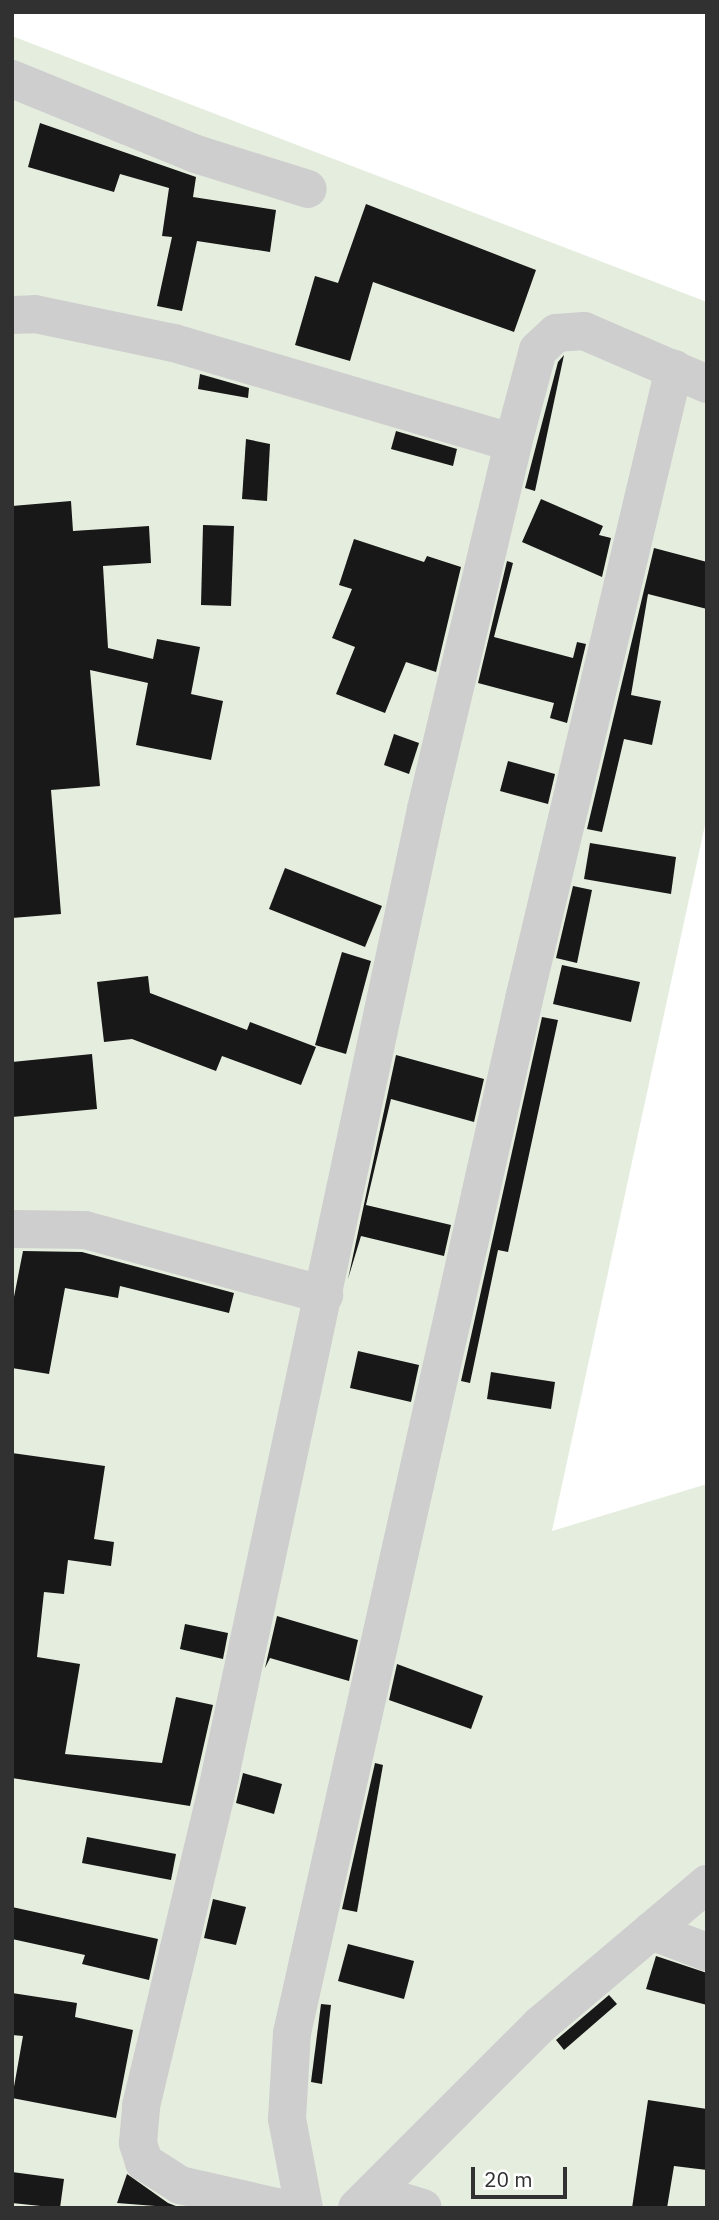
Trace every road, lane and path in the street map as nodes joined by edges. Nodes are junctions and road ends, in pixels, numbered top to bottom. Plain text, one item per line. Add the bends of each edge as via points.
1 (12, 79) edge
2 (308, 189) dead end
3 (12, 315) edge
4 (690, 377) edge
5 (513, 443) junction
6 (13, 1236) edge
7 (324, 1295) junction
8 (707, 1884) edge
9 (650, 1931) junction
10 (707, 1952) edge
11 (365, 2200) edge
12 (281, 2208) edge
13 (304, 2208) edge
14 (423, 2208) edge

1 - 2 lane via 196,154
3 - 5 lane via 36,314 174,344
4 - 5 lane via 584,331 556,333 538,350
4 - 13 lane via 524,999 292,2034 287,2119
5 - 7 lane via 426,809
6 - 7 lane via 85,1230
7 - 12 lane via 220,1776 162,2004 138,2143 144,2162 180,2185
8 - 9 lane
9 - 10 lane
9 - 11 lane via 489,2072
11 - 14 lane

